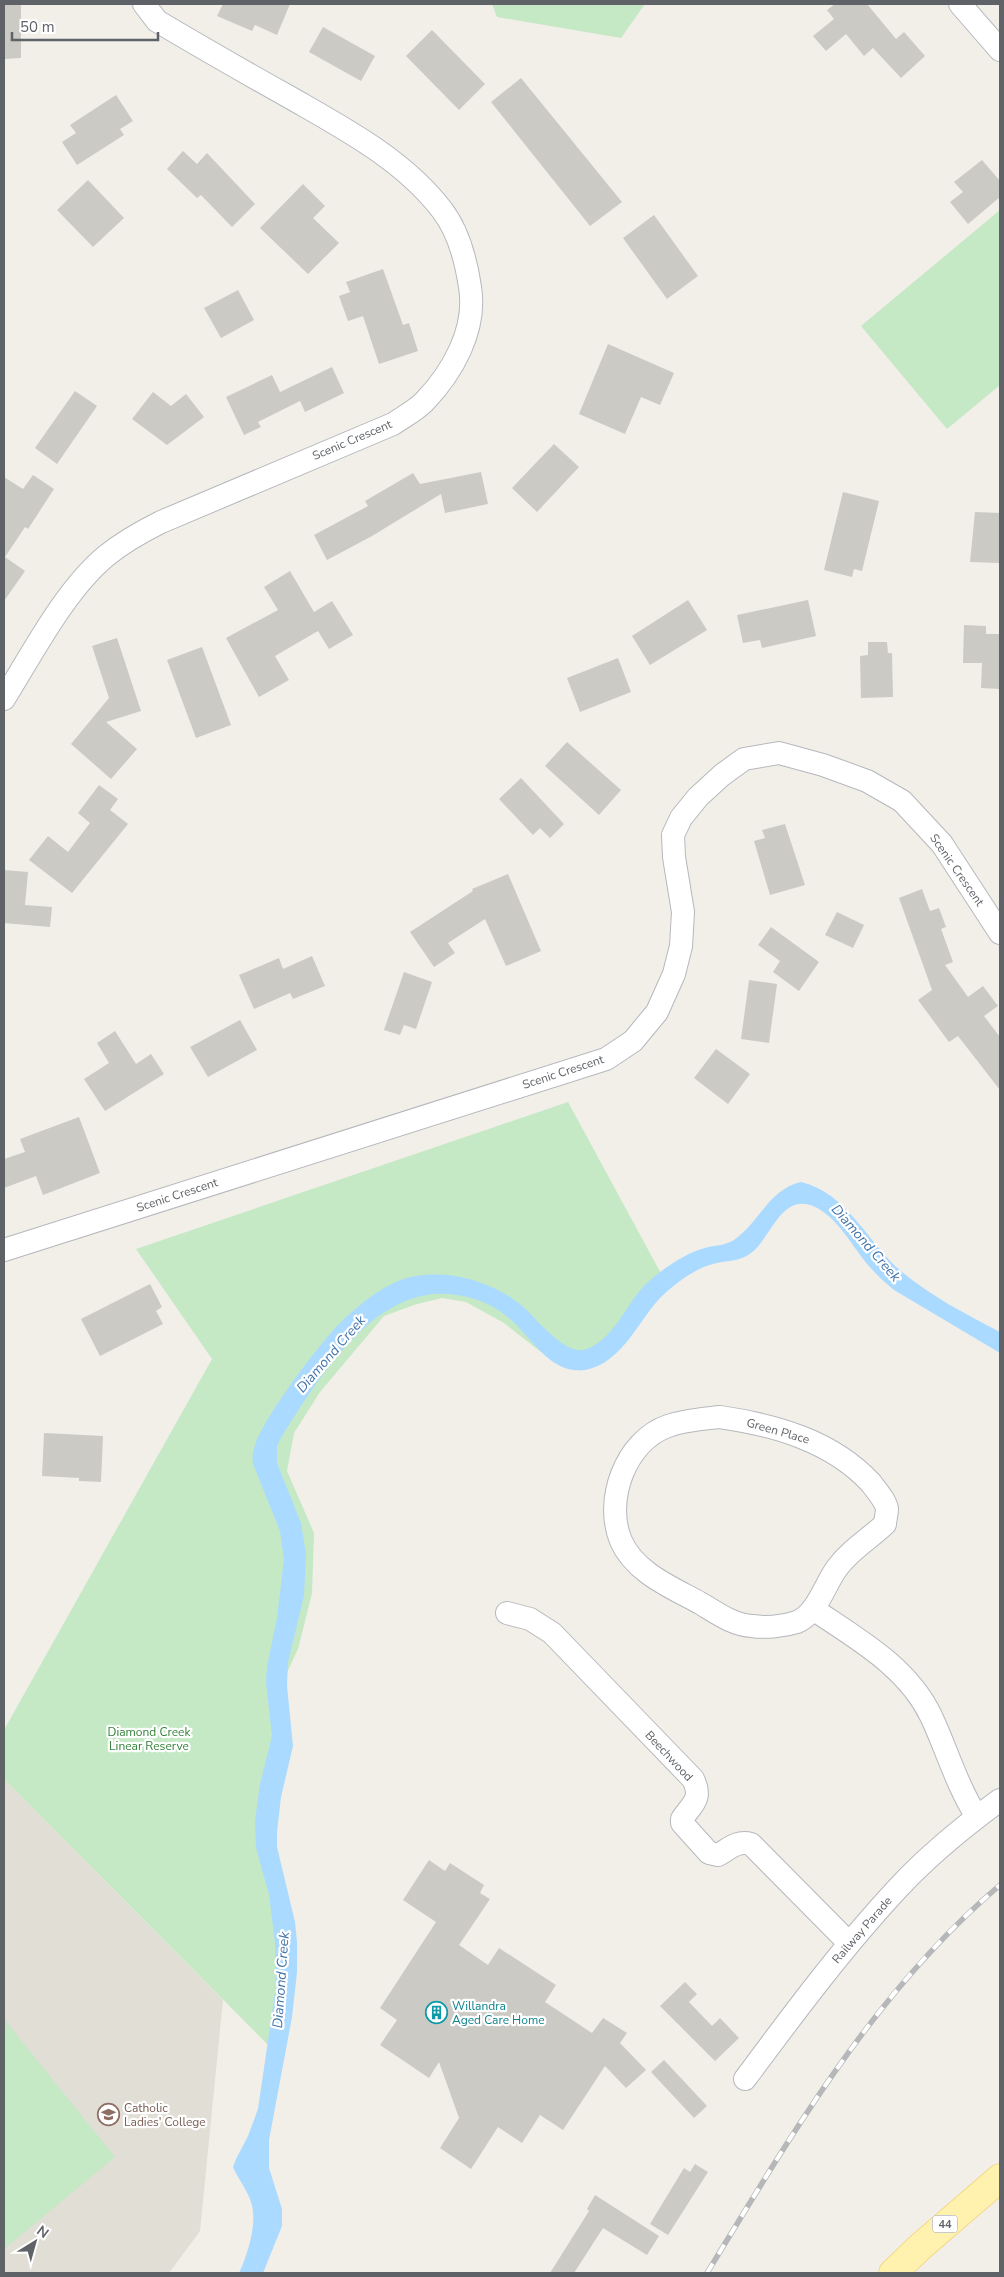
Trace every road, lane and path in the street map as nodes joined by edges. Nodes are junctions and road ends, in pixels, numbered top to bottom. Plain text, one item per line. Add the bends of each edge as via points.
1 (144, 4) edge
2 (960, 4) edge
3 (1000, 50) edge
4 (4, 699) edge
5 (1000, 933) edge
6 (4, 1250) edge
7 (813, 1609) junction
8 (507, 1613) dead end
9 (1000, 1800) edge
10 (977, 1817) junction
11 (849, 1943) junction
12 (745, 2079) dead end
13 (1000, 2178) edge
14 (893, 2273) edge

1 - 4 street, Scenic Crescent via 156,21 390,158 417,182 443,210 458,236 472,295 472,318 447,374 423,403 393,424 161,522 126,540 104,558 67,600
2 - 3 street
5 - 6 street, Scenic Crescent via 942,844 902,801 868,781 779,753 744,760 722,774 698,797 681,818 673,835 683,912 681,946 674,974 657,1012 633,1042 606,1059
7 - 7 street, Green Place via 799,1621 780,1626 733,1622 661,1583 631,1557 621,1541 615,1506 624,1469 635,1450 666,1426 720,1417 755,1422 815,1442 860,1471 877,1490 887,1508 885,1524 838,1567
7 - 10 street via 853,1634 913,1686 930,1714 963,1796
8 - 11 street, Beechwood via 530,1619 552,1633 693,1780 698,1796 682,1824 709,1853 718,1855 736,1843 751,1844
9 - 10 street, Railway Parade
10 - 11 street, Railway Parade via 901,1885
11 - 12 street, Railway Parade
13 - 14 main road, 44

